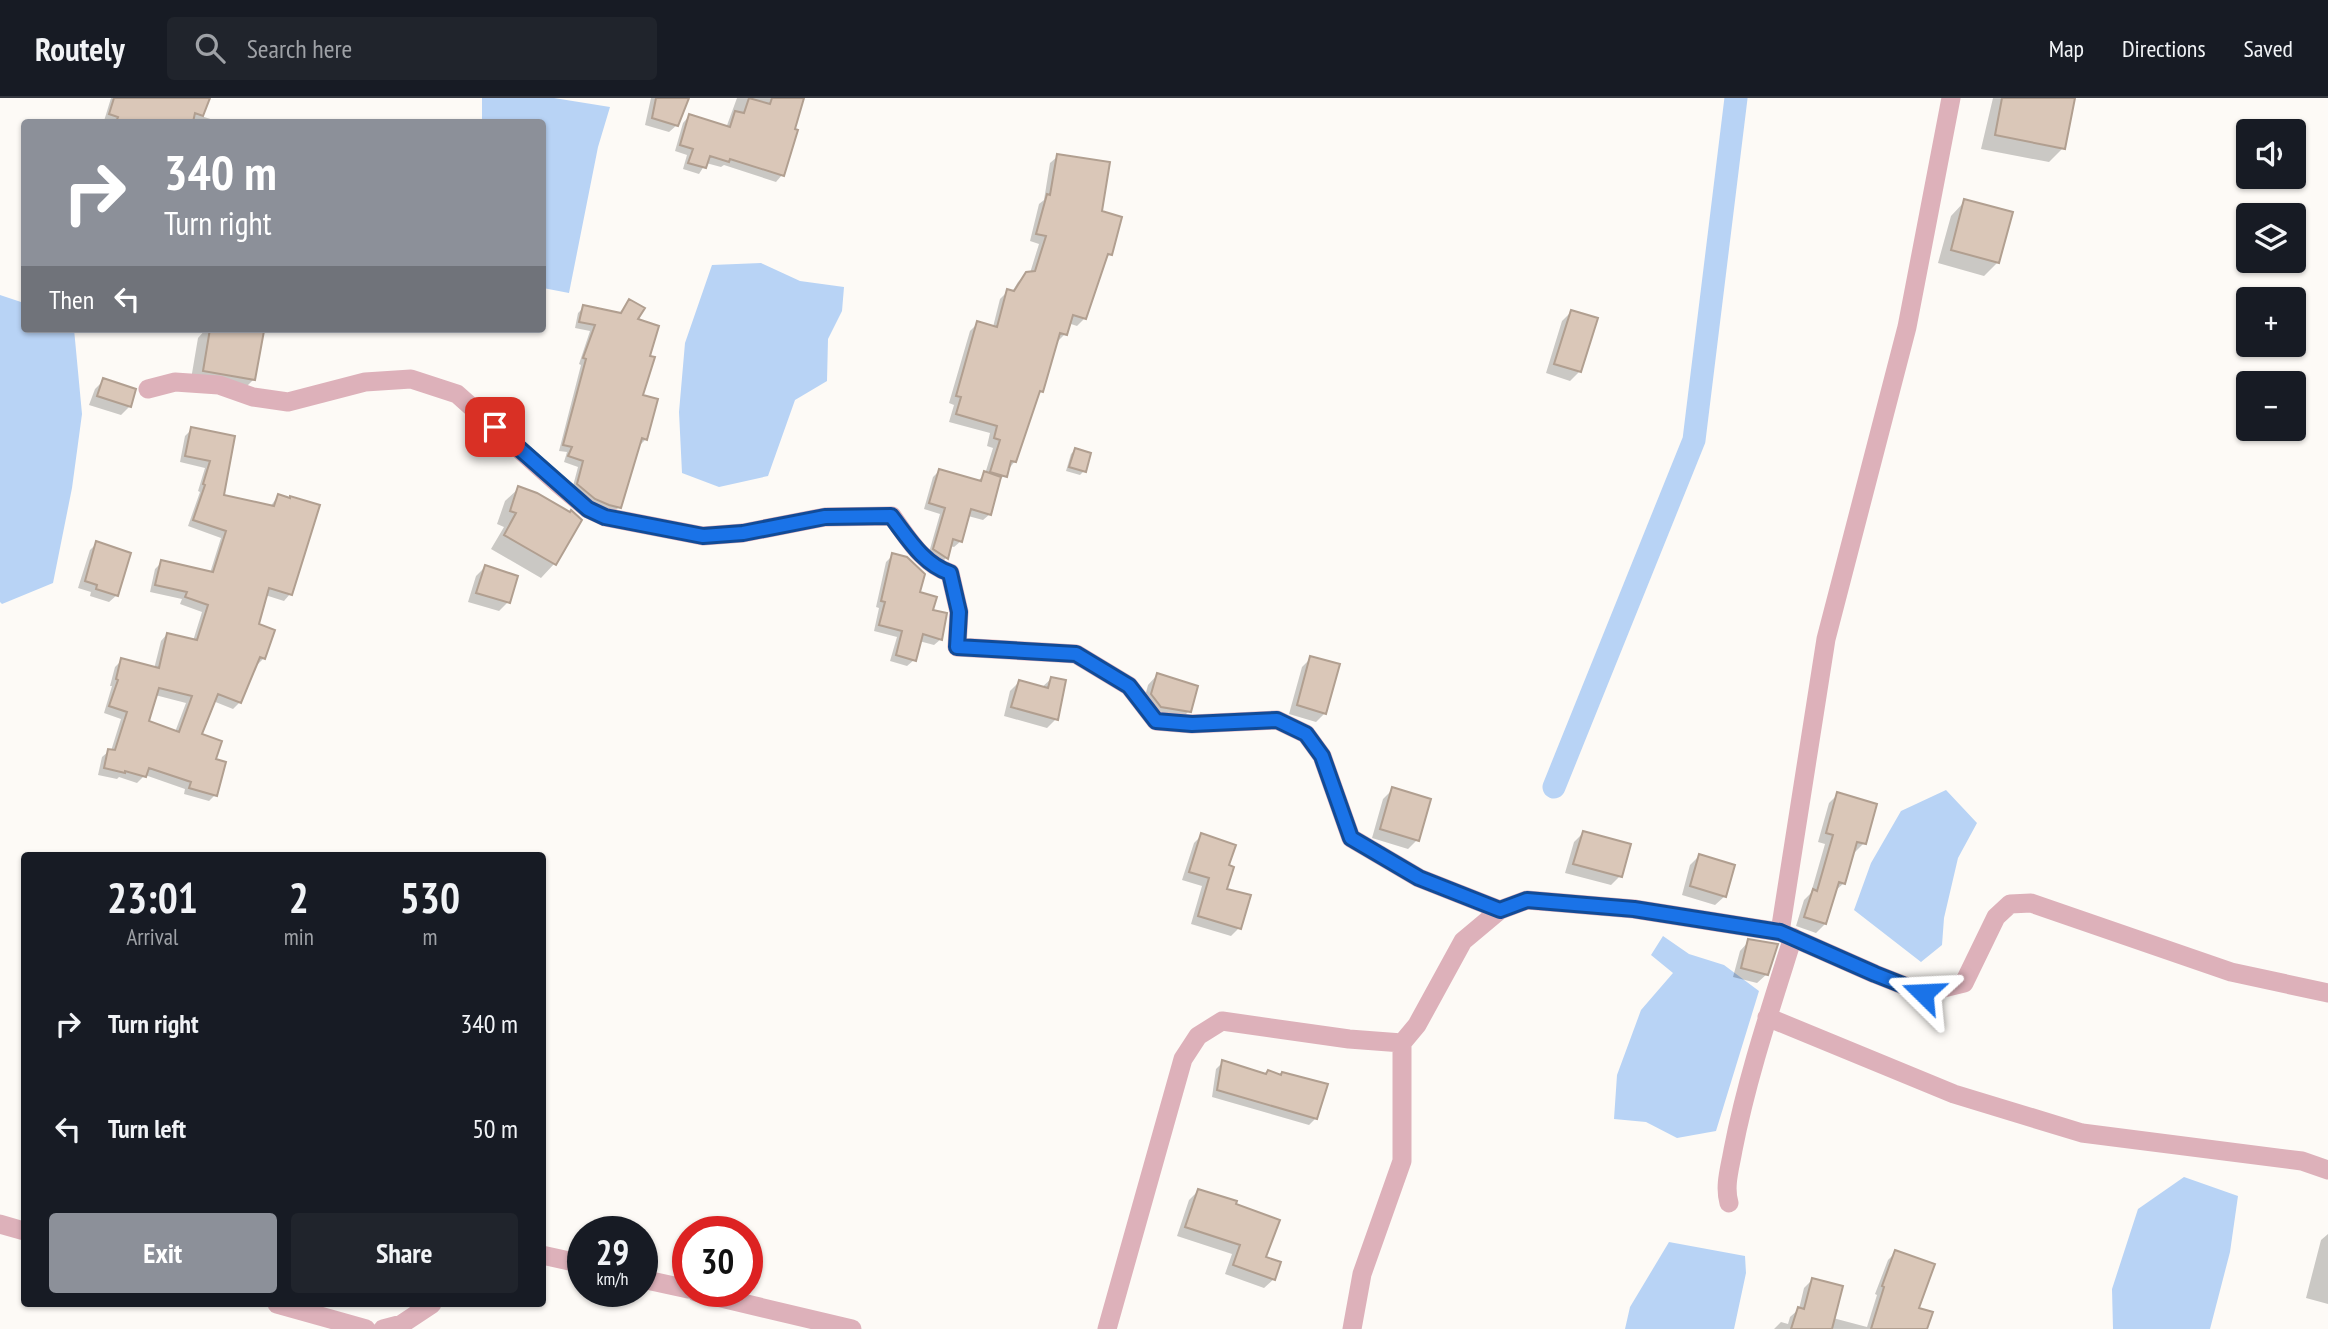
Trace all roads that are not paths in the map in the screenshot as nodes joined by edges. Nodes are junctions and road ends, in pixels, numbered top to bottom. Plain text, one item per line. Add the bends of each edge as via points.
1 (1951, 98) edge
2 (148, 389) dead end
3 (1500, 910) junction
4 (1787, 934) junction
5 (2328, 992) edge
6 (1768, 1017) junction
7 (1402, 1043) junction
8 (2328, 1170) edge
9 (1728, 1203) dead end
10 (0, 1224) edge
11 (21, 1230) edge
12 (546, 1256) edge
13 (567, 1260) edge
14 (288, 1307) edge
15 (428, 1307) edge
16 (759, 1307) edge
17 (366, 1329) edge
18 (383, 1329) edge
19 (852, 1329) edge
20 (1107, 1329) edge
21 (1352, 1329) edge

1 - 4 street via 1907,327 1826,639
2 - 3 street via 175,382 219,385 253,397 288,401 365,382 411,379 457,394 588,509 605,517 703,536 825,517 891,516 928,561 950,573 959,612 957,647 1076,654 1129,686 1156,721 1277,720 1287,724 1306,734 1322,756 1351,838 1419,878
3 - 4 street via 1527,900 1634,909
3 - 7 street via 1463,942 1417,1025
4 - 5 street via 1923,993 1964,983 1996,917 2010,904 2031,903 2231,972
4 - 6 street
6 - 8 street via 1954,1094 2082,1133 2302,1161
6 - 9 street via 1738,1126
7 - 20 street via 1222,1020 1198,1036 1183,1059
7 - 21 street via 1402,1161 1362,1274
10 - 11 street
12 - 13 street
14 - 17 street
15 - 18 street via 402,1324
16 - 19 street

